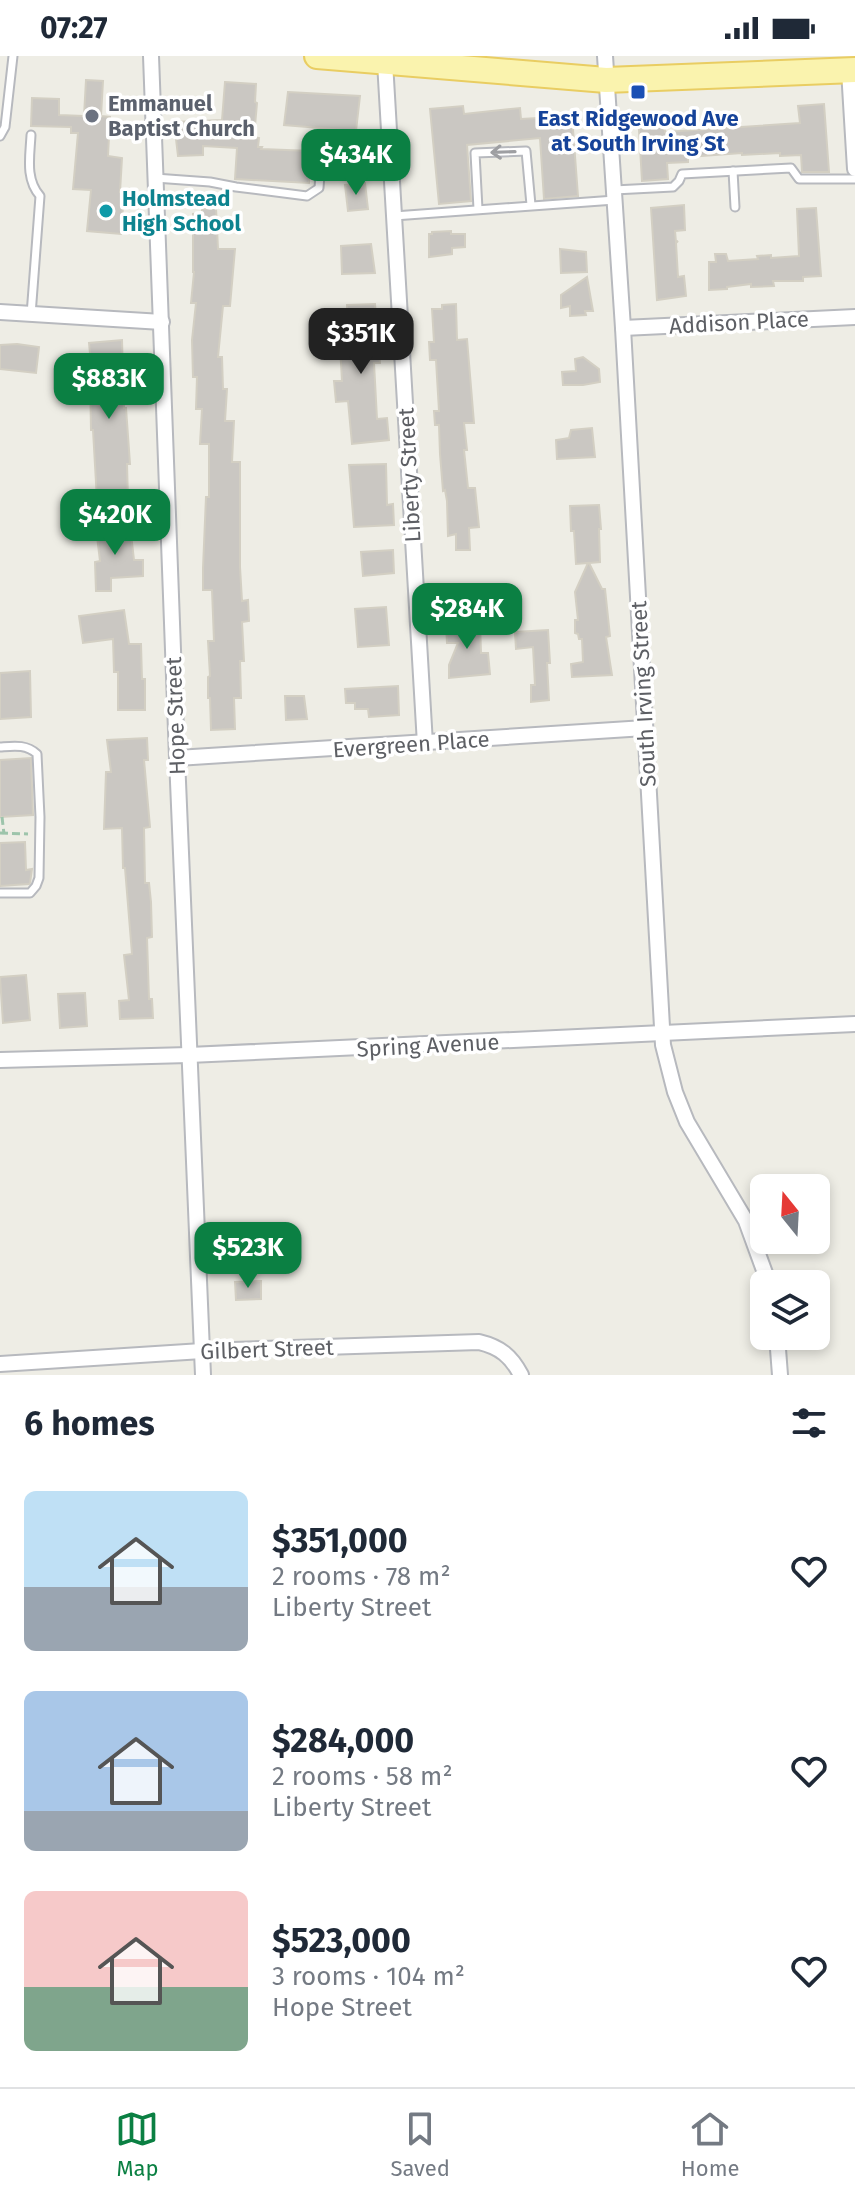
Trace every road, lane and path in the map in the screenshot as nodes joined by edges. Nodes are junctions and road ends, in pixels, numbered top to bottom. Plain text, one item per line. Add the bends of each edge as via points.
1 (13, 56) edge
2 (151, 56) edge
3 (317, 56) edge
4 (452, 61) edge
5 (385, 62) junction
6 (853, 66) edge
7 (606, 68) edge
8 (31, 135) dead end
9 (0, 136) edge
10 (389, 137) junction
11 (855, 169) edge
12 (733, 171) junction
13 (155, 178) junction
14 (855, 179) edge
15 (614, 195) junction
16 (531, 205) junction
17 (735, 207) dead end
18 (478, 209) junction
19 (394, 216) junction
20 (0, 312) edge
21 (31, 315) junction
22 (855, 317) edge
23 (162, 322) junction
24 (623, 328) junction
25 (645, 728) junction
26 (425, 744) junction
27 (0, 747) edge
28 (177, 758) junction
29 (2, 817) edge
30 (2, 833) edge
31 (40, 834) junction
32 (0, 893) edge
33 (855, 1024) edge
34 (662, 1033) junction
35 (189, 1055) junction
36 (0, 1060) edge
37 (764, 1270) edge
38 (778, 1350) edge
39 (202, 1351) junction
40 (0, 1364) edge
41 (203, 1375) edge
42 (521, 1375) edge
43 (780, 1375) edge

1 - 9 lane
2 - 13 street, Hope Street
3 - 5 main road
4 - 5 main road
4 - 7 main road
5 - 10 street, Liberty Street
6 - 7 main road
6 - 11 street
7 - 15 street, South Irving Street
8 - 21 lane via 29,169 40,196
10 - 13 lane via 327,141 322,146 319,188 307,196
10 - 19 street, Liberty Street
12 - 14 lane via 791,168 799,179
12 - 15 lane via 682,174 673,187
12 - 17 lane
13 - 23 street, Hope Street
15 - 16 lane
15 - 24 street, South Irving Street
16 - 18 lane
16 -> 18 lane via 526,151 475,153
18 - 19 lane
19 - 26 street, Liberty Street
20 - 21 street
21 - 23 street
22 - 24 street, Addison Place
23 - 28 street, Hope Street
24 - 25 street, South Irving Street
25 - 26 street, Evergreen Place
25 - 34 street, South Irving Street
26 - 28 street, Evergreen Place
27 - 31 lane via 22,746 37,754
28 - 35 street, Hope Street
29 - 30 path
30 - 31 path
31 - 32 lane via 36,886 30,893
33 - 34 street, Spring Avenue
34 - 35 street, Spring Avenue
34 - 37 street, South Irving Street via 687,1122 746,1221
35 - 36 street, Spring Avenue
35 - 39 street, Hope Street
38 - 43 street
39 - 40 street, Gilbert Street
39 - 41 street, Hope Street
39 - 42 street, Gilbert Street via 479,1342 504,1352

